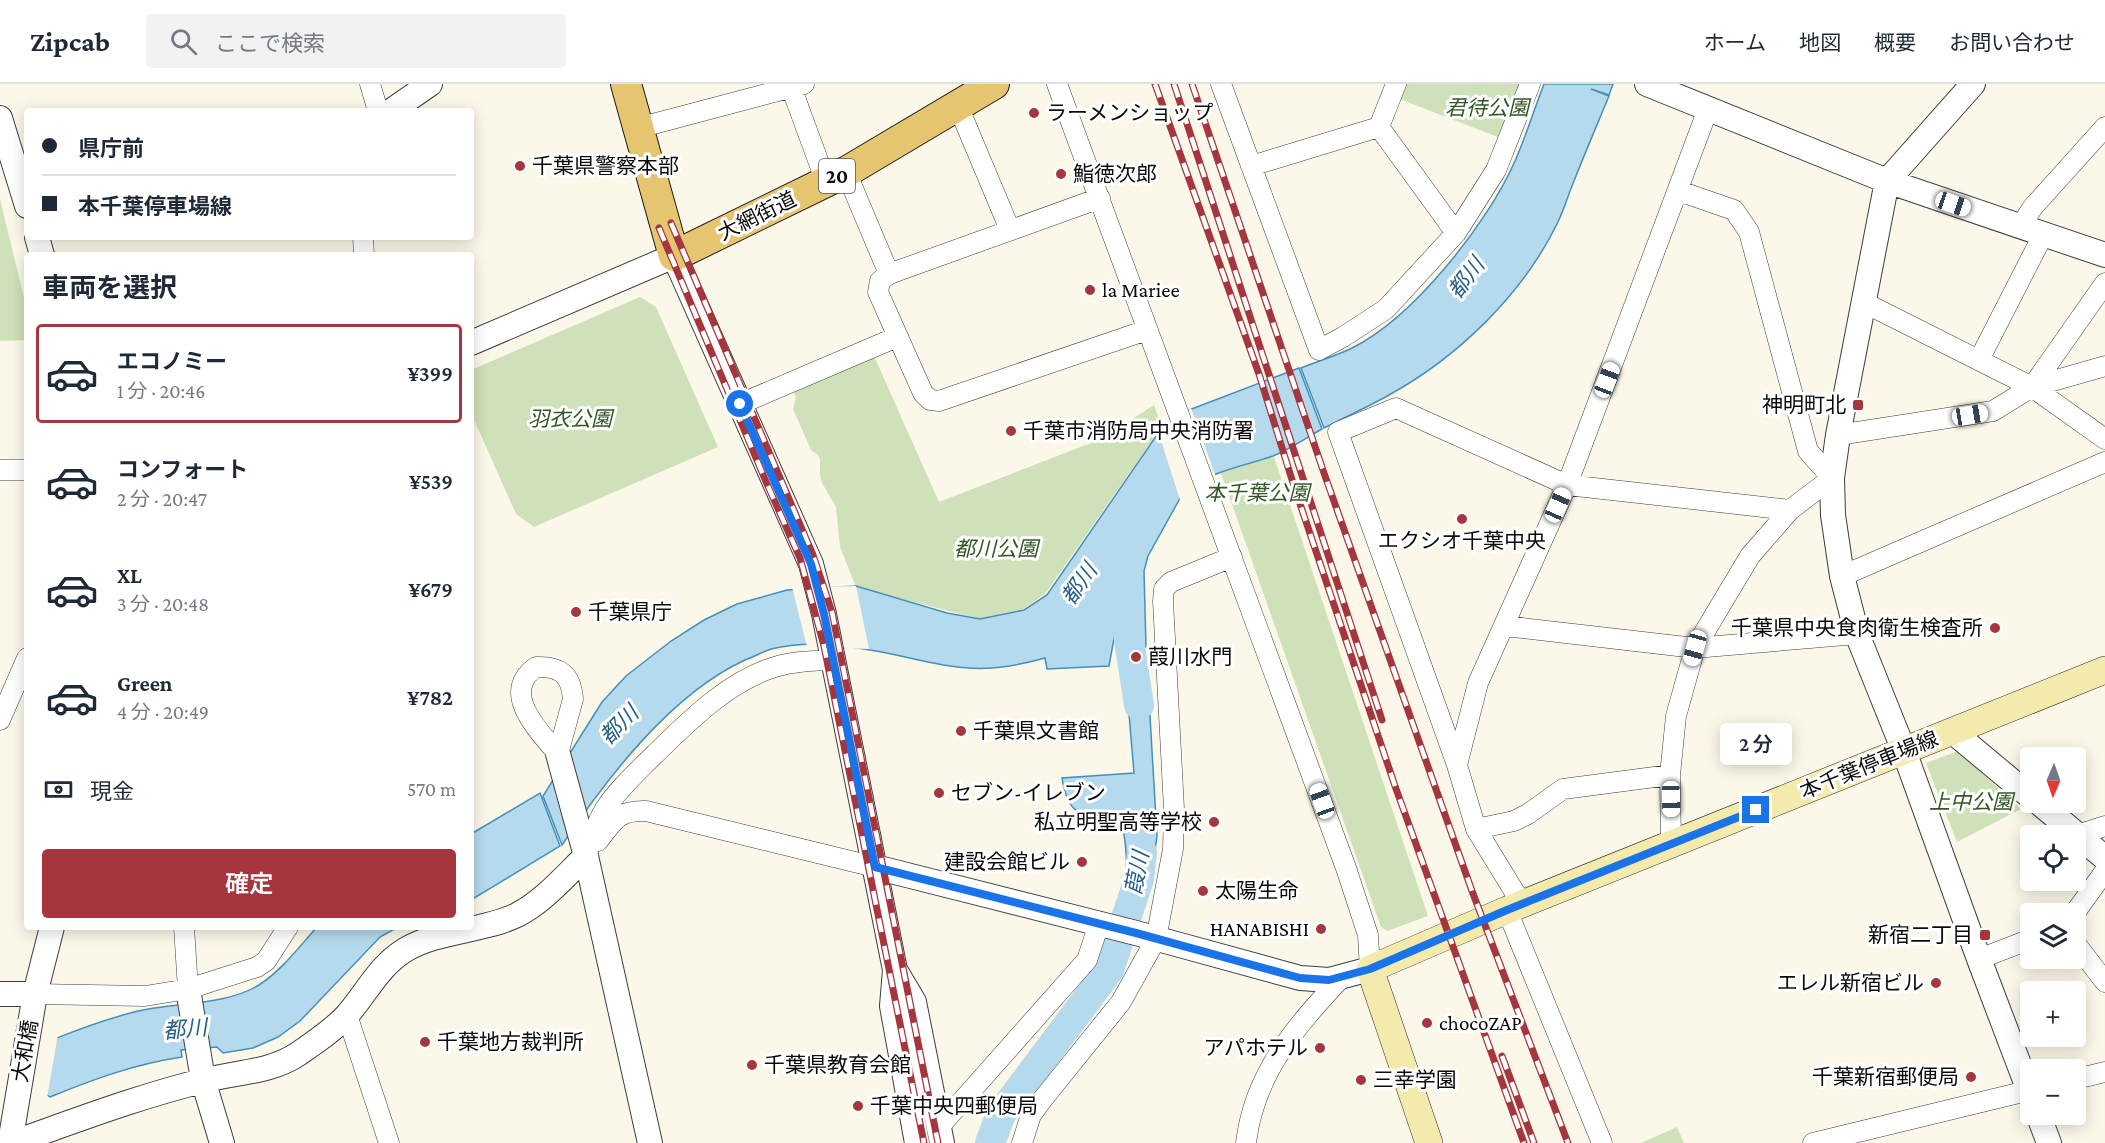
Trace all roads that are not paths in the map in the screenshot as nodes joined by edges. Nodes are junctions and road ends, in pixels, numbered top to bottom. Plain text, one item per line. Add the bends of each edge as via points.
1 (370, 84) edge
2 (430, 84) edge
3 (626, 84) edge
4 (994, 84) edge
5 (1057, 84) edge
6 (1221, 84) edge
7 (1396, 84) edge
8 (1530, 84) edge
9 (1647, 84) edge
10 (1973, 84) edge
11 (795, 85) edge
12 (1696, 98) edge
13 (958, 106) junction
14 (377, 108) edge
15 (395, 108) edge
16 (0, 118) edge
17 (1379, 127) junction
18 (2105, 127) edge
19 (638, 128) junction
20 (1251, 166) junction
21 (836, 177) junction
22 (1887, 181) junction
23 (1679, 191) junction
24 (24, 196) edge
25 (1100, 198) junction
26 (2019, 227) junction
27 (1010, 230) junction
28 (1456, 233) junction
29 (2043, 235) junction
30 (2105, 255) edge
31 (674, 256) junction
32 (889, 274) junction
33 (2105, 283) edge
34 (1863, 302) junction
35 (1147, 330) junction
36 (897, 337) junction
37 (474, 342) edge
38 (1979, 360) junction
39 (2105, 366) edge
40 (2032, 387) junction
41 (740, 404) junction
42 (1838, 435) junction
43 (2105, 439) edge
44 (2105, 462) edge
45 (0, 470) edge
46 (24, 470) edge
47 (1832, 478) junction
48 (1568, 485) junction
49 (1790, 510) junction
50 (1232, 557) junction
51 (1842, 576) junction
52 (1505, 626) junction
53 (1857, 634) junction
54 (1695, 648) junction
55 (833, 660) junction
56 (24, 665) edge
57 (2105, 670) edge
58 (0, 720) edge
59 (1953, 732) junction
60 (1904, 751) junction
61 (558, 754) dead end
62 (1457, 765) junction
63 (1670, 775) junction
64 (2020, 788) edge
65 (2051, 813) edge
66 (2065, 825) edge
67 (2105, 826) edge
68 (1476, 829) junction
69 (2086, 832) edge
70 (2086, 842) edge
71 (1671, 844) junction
72 (586, 856) junction
73 (2105, 858) edge
74 (875, 867) junction
75 (2105, 871) edge
76 (2082, 903) edge
77 (1514, 907) junction
78 (1105, 926) junction
79 (474, 928) edge
80 (51, 930) edge
81 (184, 930) edge
82 (286, 930) edge
83 (465, 930) edge
84 (1146, 936) junction
85 (2020, 943) edge
86 (2086, 957) edge
87 (1979, 959) junction
88 (1370, 969) junction
89 (895, 970) junction
90 (1343, 976) junction
91 (2105, 982) edge
92 (188, 989) junction
93 (0, 994) edge
94 (35, 994) junction
95 (347, 1016) junction
96 (2020, 1066) edge
97 (2105, 1072) edge
98 (2086, 1077) edge
99 (203, 1080) junction
100 (2020, 1094) edge
101 (2042, 1125) edge
102 (940, 1135) edge
103 (11, 1143) edge
104 (222, 1143) edge
105 (389, 1143) edge
106 (650, 1143) edge
107 (917, 1143) edge
108 (1022, 1143) edge
109 (1246, 1143) edge
110 (1429, 1143) edge
111 (1602, 1143) edge
112 (1813, 1143) edge
113 (2049, 1143) edge

1 - 14 street
2 - 15 street
3 - 19 main road
4 - 13 main road, 大網街道 / 20
5 - 25 street
6 - 20 street
7 - 17 street
8 - 28 street via 1496,170
9 - 12 street
10 - 22 street
11 - 19 street
11 - 21 street
12 - 22 street
12 - 23 street
13 - 21 main road, 大網街道 / 20
13 - 27 street
16 - 24 street
17 - 20 street
17 - 28 street
18 - 26 street
19 - 31 main road
20 - 28 street via 1319,350 1386,309
21 - 31 main road, 大網街道 / 20
21 - 32 street
22 - 26 street
22 - 34 street
23 - 47 street via 1734,210 1749,232 1808,451
23 - 48 street
25 - 27 street
25 - 35 street
26 - 29 street
27 - 32 street
29 - 30 street
29 - 38 street
31 - 37 street
31 - 41 street
32 - 36 street via 880,281 878,292
33 - 40 street
34 - 38 street
34 - 42 street
35 - 36 street via 939,401 930,400 923,393
35 - 50 street
36 - 41 street
38 - 40 street
39 - 40 street
40 - 42 street via 1993,411
40 - 43 street
41 - 55 street via 811,564
42 - 47 street
44 - 51 street
45 - 46 street
47 - 49 street
47 - 51 street
48 - 49 street
48 - 52 street
48 - 62 street via 1396,408 1338,432
49 - 54 street via 1750,556
50 - 84 street via 1164,588 1173,849
50 - 88 street via 1346,868 1368,935
51 - 53 street
52 - 54 street
52 - 62 street via 1478,682
53 - 54 street
53 - 60 street
54 - 63 street via 1676,716
55 - 72 street via 772,667 703,708 606,807
55 - 74 street
56 - 58 street
57 - 59 main road, 本千葉停車場線
59 - 60 main road, 本千葉停車場線
59 - 64 street
60 - 71 main road, 本千葉停車場線
60 - 87 street
61 - 72 street
62 - 68 street
63 - 68 street via 1563,789 1514,821
63 - 71 street
65 - 66 street
67 - 69 street
68 - 77 street
70 - 73 street
71 - 77 main road, 本千葉停車場線
72 - 74 street via 611,824 630,810
72 - 79 street via 518,914
72 - 106 street
74 - 78 street
74 - 89 street
75 - 76 street
77 - 88 main road, 本千葉停車場線
77 - 111 street
78 - 84 street
78 - 102 street via 1087,960
80 - 94 street, 大和橋
81 - 92 street
82 - 92 street via 266,961 257,967
83 - 95 street via 422,941 402,951 382,968
84 - 90 street via 1300,978 1329,980
84 - 108 street via 1121,1002 1041,1100 1031,1115
85 - 87 street
86 - 91 street
87 - 96 street
88 - 90 street
88 - 110 main road
89 - 102 street via 915,1002
89 - 107 street via 892,1005
90 - 109 street via 1289,1037 1259,1089
92 - 94 street via 145,996
92 - 99 street
93 - 94 street
94 - 103 street, 大和橋
95 - 99 street via 296,1056 273,1066
95 - 105 street
97 - 98 street
99 - 103 street
99 - 104 street
100 - 112 street
101 - 113 street

